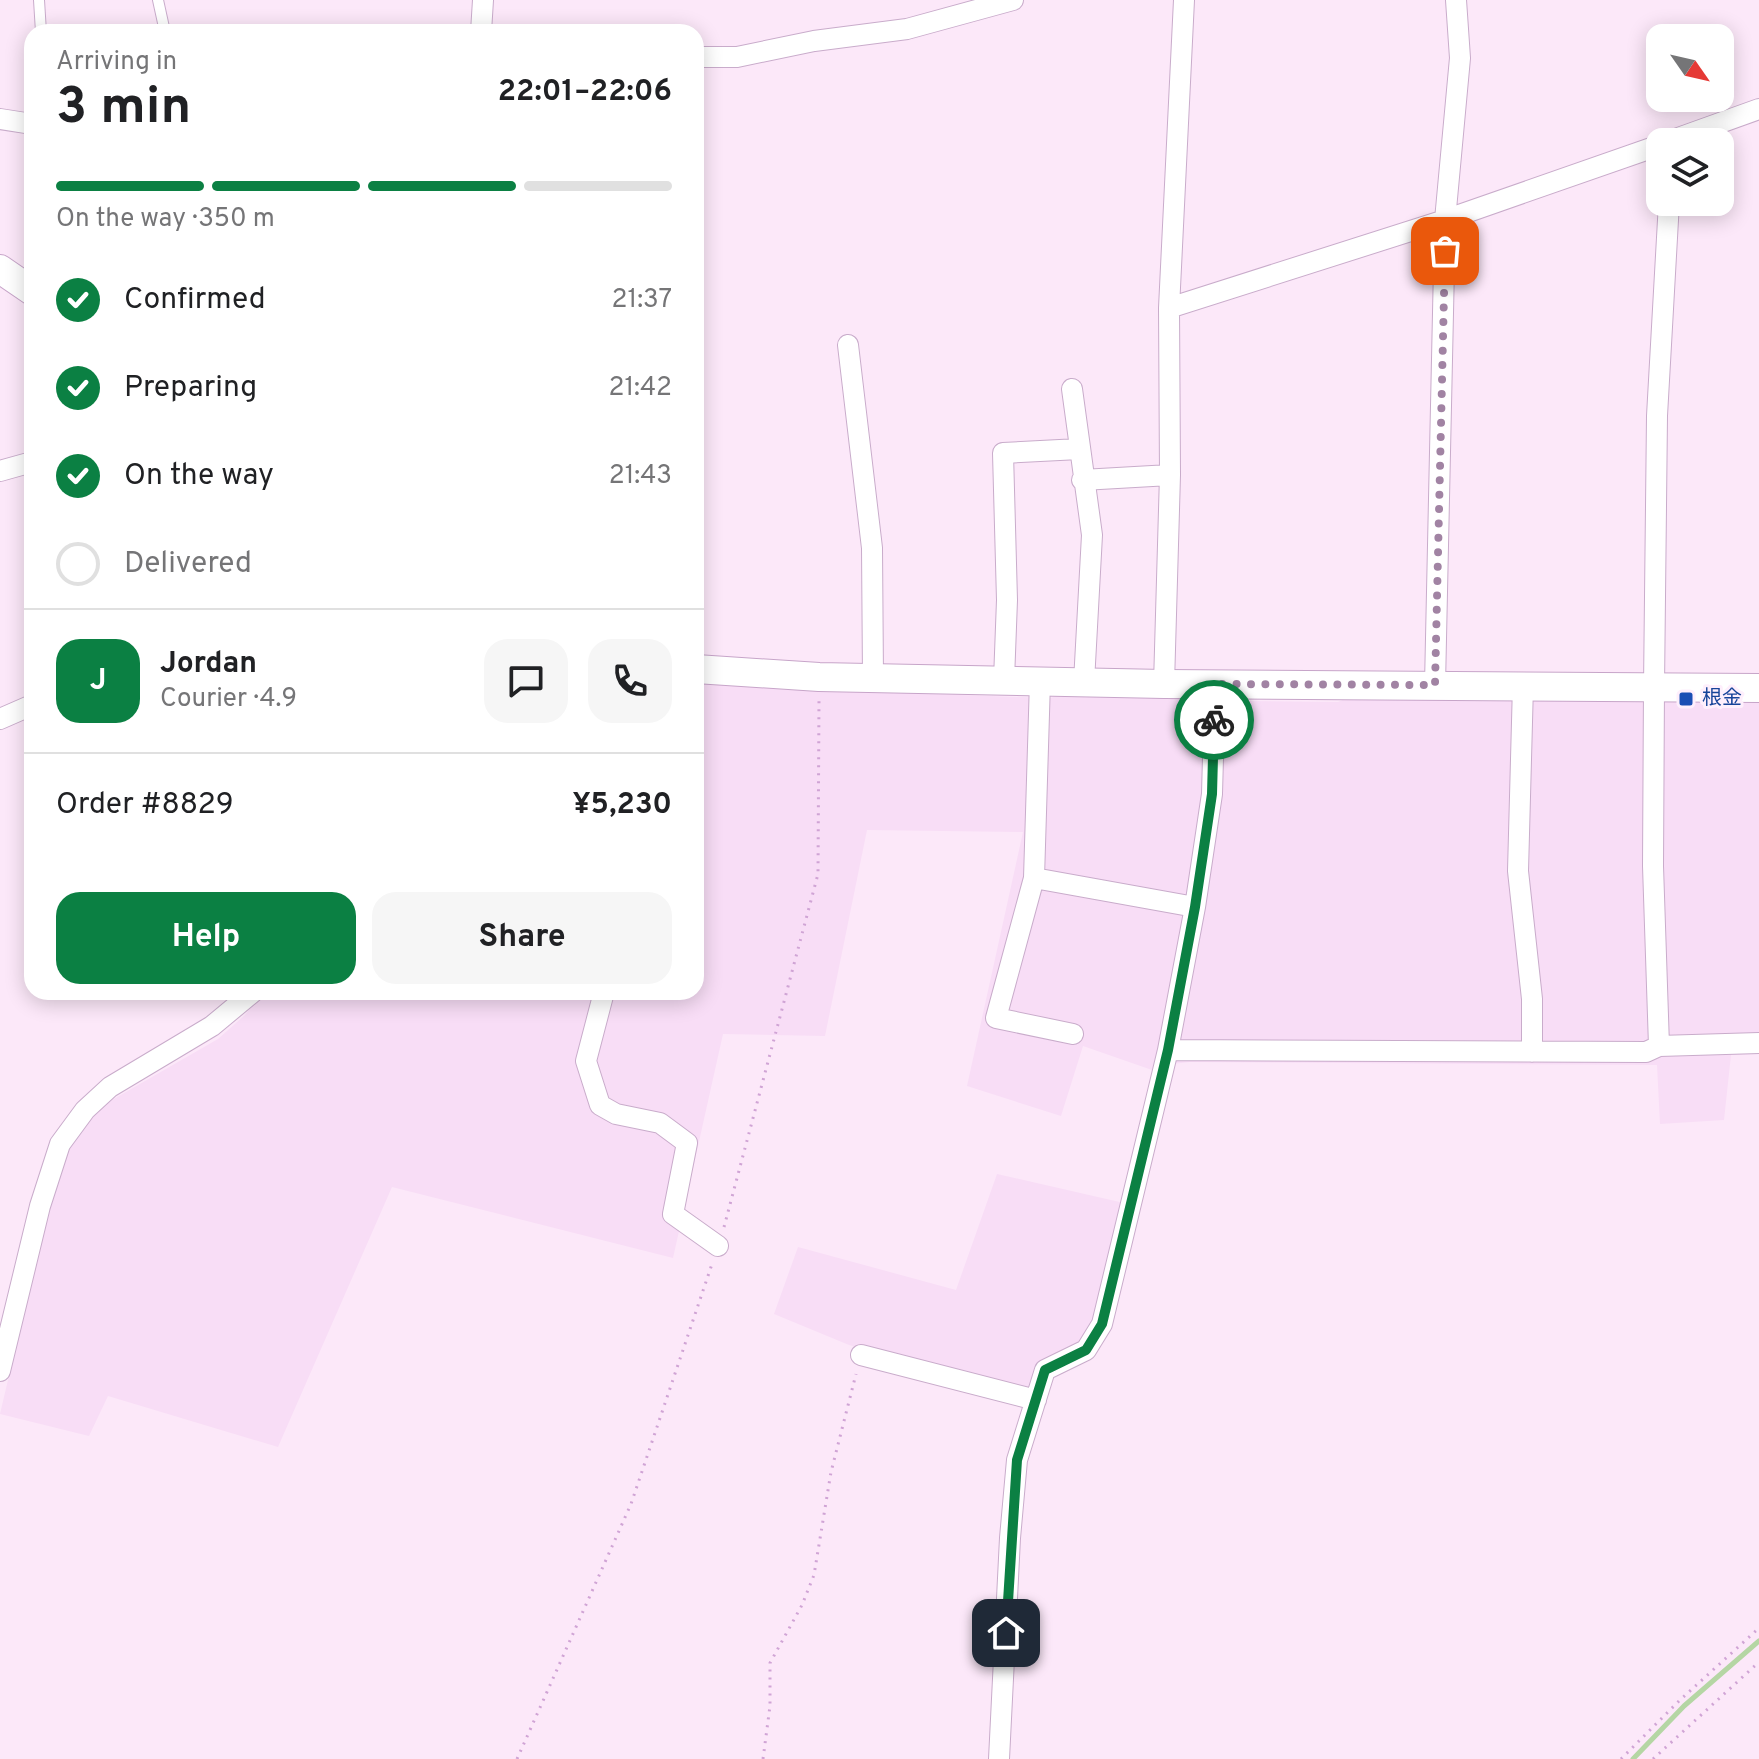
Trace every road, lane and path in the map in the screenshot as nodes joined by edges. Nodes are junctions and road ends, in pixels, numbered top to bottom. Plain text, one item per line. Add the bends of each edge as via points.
1 (39, 0) edge
2 (158, 0) edge
3 (483, 0) edge
4 (1013, 0) edge
5 (1184, 0) edge
6 (1456, 0) edge
7 (40, 24) edge
8 (163, 24) edge
9 (485, 24) edge
10 (704, 57) edge
11 (1759, 109) edge
12 (0, 119) edge
13 (24, 123) edge
14 (1707, 128) edge
15 (1646, 150) edge
16 (1668, 216) edge
17 (1445, 220) junction
18 (0, 269) edge
19 (24, 286) edge
20 (1169, 308) junction
21 (848, 345) dead end
22 (1072, 389) dead end
23 (1079, 449) junction
24 (24, 464) edge
25 (0, 471) edge
26 (1170, 475) junction
27 (1082, 480) junction
28 (704, 669) edge
29 (873, 678) junction
30 (1004, 680) junction
31 (1040, 681) junction
32 (1084, 682) junction
33 (1164, 684) junction
34 (1215, 684) junction
35 (1435, 685) junction
36 (1523, 685) junction
37 (1654, 687) junction
38 (1759, 688) edge
39 (24, 708) edge
40 (0, 719) edge
41 (1034, 878) junction
42 (1195, 907) junction
43 (243, 1000) edge
44 (602, 1000) edge
45 (1073, 1034) dead end
46 (1759, 1043) edge
47 (1659, 1046) junction
48 (1168, 1050) junction
49 (1532, 1052) junction
50 (718, 1246) dead end
51 (861, 1355) joint
52 (0, 1370) edge
53 (1036, 1400) junction
54 (1759, 1628) edge
55 (1759, 1662) edge
56 (763, 1759) edge
57 (999, 1759) edge
58 (1621, 1759) edge
59 (1653, 1759) edge

1 - 7 lane
2 - 8 lane
3 - 9 street
4 - 10 street via 907,29 737,57
5 - 20 street
6 - 17 street via 1460,58
11 - 14 street
12 - 13 street
15 - 17 street
16 - 37 street via 1657,416
17 - 20 street
17 - 35 street
18 - 19 street
20 - 26 street
21 - 29 street via 872,548
22 - 23 street
23 - 27 street
23 - 30 street via 1003,453
24 - 25 street
26 - 27 street
26 - 33 street
27 - 32 street via 1092,535
28 - 29 street
29 - 30 street
30 - 31 street
31 - 32 street
31 - 41 street
32 - 33 street
33 - 34 street
34 - 35 street
34 - 42 street via 1212,794
35 - 36 street
36 - 37 street
36 - 49 street via 1518,871 1532,999
37 - 38 street
37 - 47 street
39 - 40 street
41 - 42 street
41 - 45 street via 996,1018
42 - 48 street
43 - 52 street via 212,1026 110,1087 60,1144
44 - 50 street via 586,1061 600,1105 616,1114 660,1123 687,1143 673,1214
46 - 47 street
47 - 49 street via 1646,1052
48 - 49 street
48 - 53 street via 1102,1324 1086,1350 1045,1370
51 - 53 street
51 - 56 path via 831,1472 814,1575 770,1663
53 - 57 street via 1017,1460
54 - 58 path
55 - 59 path

